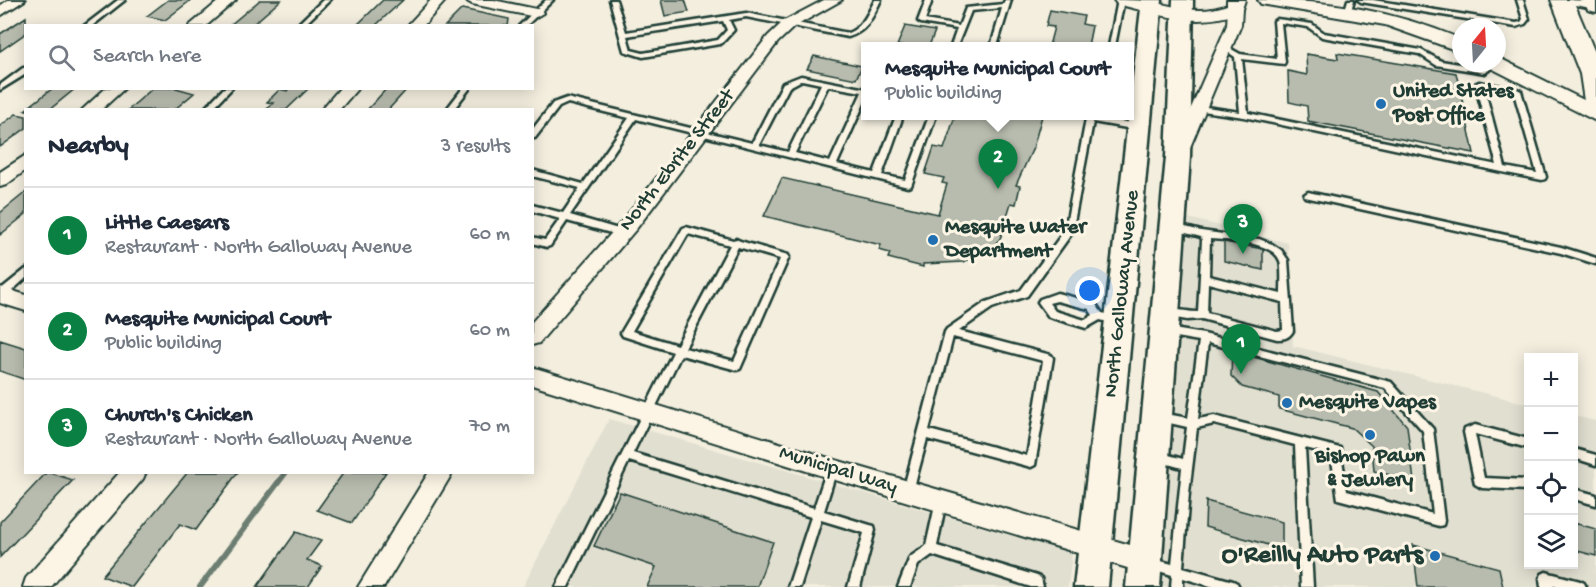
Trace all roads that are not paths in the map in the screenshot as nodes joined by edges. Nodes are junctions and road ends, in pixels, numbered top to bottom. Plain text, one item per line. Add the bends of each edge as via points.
1 (18, 0) edge
2 (122, 0) edge
3 (229, 0) edge
4 (327, 0) edge
5 (439, 0) edge
6 (472, 0) edge
7 (550, 0) edge
8 (612, 0) edge
9 (835, 0) edge
10 (878, 0) edge
11 (929, 0) edge
12 (1122, 0) edge
13 (1267, 0) edge
14 (1520, 0) edge
15 (1562, 0) edge
16 (1569, 0) edge
17 (1594, 0) edge
18 (1007, 3) edge
19 (1152, 3) edge
20 (1232, 3) edge
21 (1353, 3) edge
22 (1596, 5) edge
23 (1183, 8) edge
24 (0, 12) edge
25 (536, 13) junction
26 (1309, 15) junction
27 (725, 18) junction
28 (90, 24) edge
29 (199, 24) edge
30 (301, 24) edge
31 (416, 24) edge
32 (524, 24) edge
33 (789, 24) junction
34 (961, 28) junction
35 (623, 35) junction
36 (956, 42) edge
37 (995, 42) edge
38 (1113, 42) edge
39 (1452, 43) edge
40 (1224, 47) junction
41 (1238, 56) junction
42 (1452, 65) edge
43 (1506, 69) edge
44 (24, 71) edge
45 (826, 82) junction
46 (0, 88) edge
47 (115, 90) edge
48 (227, 90) edge
49 (348, 90) edge
50 (465, 90) edge
51 (861, 90) edge
52 (1596, 101) edge
53 (861, 102) edge
54 (92, 108) edge
55 (208, 108) edge
56 (331, 108) edge
57 (451, 108) edge
58 (1199, 108) junction
59 (1596, 114) edge
60 (1244, 115) junction
61 (634, 116) junction
62 (898, 120) edge
63 (932, 120) edge
64 (1090, 120) edge
65 (1100, 120) edge
66 (1140, 128) junction
67 (534, 133) edge
68 (701, 133) junction
69 (754, 146) junction
70 (790, 155) junction
71 (1178, 157) junction
72 (24, 163) edge
73 (833, 165) junction
74 (1502, 169) junction
75 (534, 174) edge
76 (877, 176) junction
77 (0, 181) edge
78 (585, 187) junction
79 (1308, 195) dead end
80 (534, 209) edge
81 (565, 217) junction
82 (1172, 227) junction
83 (622, 233) junction
84 (1204, 235) junction
85 (534, 241) edge
86 (736, 242) junction
87 (1596, 261) edge
88 (24, 274) edge
89 (1204, 278) junction
90 (1024, 293) junction
91 (0, 295) edge
92 (1286, 299) junction
93 (24, 302) edge
94 (1043, 302) junction
95 (1202, 315) junction
96 (1109, 318) junction
97 (1164, 322) junction
98 (950, 332) junction
99 (534, 335) edge
100 (1204, 338) junction
101 (679, 350) junction
102 (534, 377) edge
103 (648, 413) junction
104 (1156, 416) junction
105 (1194, 424) junction
106 (923, 433) junction
107 (1300, 442) junction
108 (1524, 442) edge
109 (1578, 455) edge
110 (626, 456) junction
111 (1153, 456) junction
112 (1596, 460) edge
113 (1186, 465) junction
114 (832, 470) junction
115 (133, 474) edge
116 (441, 474) edge
117 (1524, 485) edge
118 (908, 491) junction
119 (1578, 495) edge
120 (1596, 500) edge
121 (941, 501) junction
122 (817, 515) junction
123 (1095, 547) junction
124 (931, 549) junction
125 (1177, 572) junction
126 (1144, 574) edge
127 (36, 587) edge
128 (370, 587) edge
129 (561, 587) edge
130 (794, 587) edge
131 (854, 587) edge
132 (904, 587) edge
133 (1036, 587) edge
134 (1091, 587) edge
135 (1177, 587) edge
136 (1233, 587) edge
137 (1307, 587) edge
138 (1547, 587) edge
139 (1580, 587) edge

1 - 24 street
2 - 28 lane
3 - 29 street
4 - 30 lane
5 - 31 street
6 - 25 street
7 - 25 lane
8 - 35 lane
9 - 33 street, North Ebrite Street
10 - 33 lane via 856,34
11 - 34 lane via 921,21
12 - 19 street
12 - 38 lane
13 - 26 street
14 - 21 lane via 1526,19 1516,25
15 - 52 main road via 1592,74
16 - 22 street
17 - 22 main road
18 - 34 lane via 968,9
18 - 37 lane
19 - 23 street
19 - 66 main road, North Galloway Avenue
20 - 23 street via 1218,14
20 - 40 street via 1234,24
21 - 26 street
21 - 39 street via 1378,17
23 - 71 main road, North Galloway Avenue
25 - 32 lane
26 - 41 lane via 1277,21 1281,62
26 - 42 lane via 1322,34 1421,52 1439,63
27 - 33 lane via 746,15
27 - 35 lane
27 - 35 lane via 731,30 720,42 644,55 627,51
33 - 68 street, North Ebrite Street via 773,39
34 - 36 lane
40 - 41 lane
40 - 58 street
41 - 60 lane
43 - 59 street
44 - 46 lane
45 - 51 lane
45 - 69 lane via 801,78 786,85
45 - 70 lane
47 - 54 street
48 - 55 lane
49 - 56 street
50 - 57 lane
53 - 73 lane
58 - 60 lane
58 - 71 street
60 - 74 lane
61 - 67 lane via 567,100 556,105
61 - 68 lane
61 - 78 lane
62 - 76 lane
63 - 76 lane via 908,184
64 - 90 lane via 1069,231
65 - 66 lane
66 - 96 main road, North Galloway Avenue
68 - 69 lane
68 - 83 street, North Ebrite Street
69 - 70 lane
70 - 73 lane
71 - 82 main road, North Galloway Avenue
72 - 77 street
73 - 76 lane
74 - 74 lane via 1542,177 1517,91 1479,84
75 - 78 lane
78 - 81 lane
79 - 87 lane
80 - 81 lane
81 - 83 lane
81 - 85 lane via 547,244
82 - 84 lane
82 - 97 main road, North Galloway Avenue
83 - 99 street, North Ebrite Street
84 - 89 lane
84 - 92 lane via 1228,236 1275,249 1284,260
86 - 101 lane
86 - 101 lane via 686,230 626,333
86 - 101 lane via 785,257 737,366
88 - 91 lane
89 - 92 lane
89 - 95 lane
90 - 94 lane
90 - 98 lane via 989,305
91 - 93 street
92 - 95 lane via 1288,331 1284,335
94 - 96 lane via 1057,297 1092,306
94 - 96 lane via 1052,314 1086,324
95 - 97 lane
96 - 97 main road
96 - 123 main road, North Galloway Avenue
97 - 100 lane
97 - 104 main road, North Galloway Avenue
98 - 106 lane
98 - 106 lane via 1048,358 1030,462
100 - 105 lane
100 - 107 lane via 1388,385 1428,429 1439,521 1342,495 1336,452
101 - 103 lane
102 - 103 street, Municipal Way
103 - 110 lane
103 - 114 street, Municipal Way
104 - 105 lane
104 - 111 main road, North Galloway Avenue
105 - 107 lane via 1214,420
105 - 113 lane
106 - 118 lane
107 - 137 lane
108 - 117 lane via 1475,429 1469,432 1479,481
109 - 112 lane
110 - 122 lane
110 - 129 lane
111 - 113 lane
111 - 126 main road, North Galloway Avenue
113 - 125 lane
114 - 118 street, Municipal Way
114 - 122 lane
115 - 127 street
116 - 128 street
118 - 121 street, Municipal Way
119 - 120 lane
121 - 123 street, Municipal Way
121 - 124 lane
122 - 130 lane
122 - 131 lane via 870,530
123 - 126 street, Municipal Way
123 - 134 main road, North Galloway Avenue
124 - 132 lane via 914,561
124 - 133 lane via 1037,582
125 - 126 lane
125 - 135 lane
125 - 136 lane
138 - 139 lane via 1546,578

